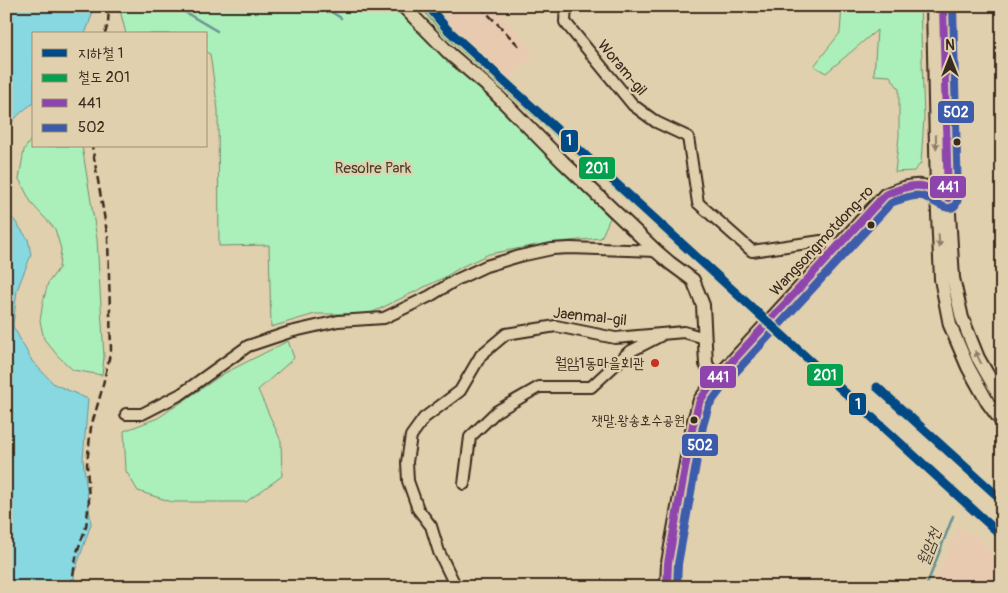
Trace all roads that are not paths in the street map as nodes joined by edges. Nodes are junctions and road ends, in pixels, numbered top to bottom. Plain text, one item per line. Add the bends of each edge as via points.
1 (404, 6) edge
2 (566, 6) edge
3 (934, 6) edge
4 (943, 6) edge
5 (943, 195) junction
6 (840, 245) junction
7 (656, 251) junction
8 (663, 334) junction
9 (705, 338) junction
10 (716, 380) junction
11 (1002, 400) edge
12 (126, 414) dead end
13 (1002, 422) edge
14 (464, 484) dead end
15 (456, 587) edge
16 (667, 587) edge

1 - 7 street
2 - 6 street, Woram-gil via 565,22 633,105 656,122 688,137 698,203 752,251 821,241
3 -> 5 street
4 - 5 street
5 - 6 street, Wangsongmotdong-ro via 922,186 901,188 885,195
11 -> 5 street via 978,358 962,318 953,278
5 -> 13 street via 941,280 950,325 968,367
6 - 10 street, Wangsongmotdong-ro
7 - 9 street via 692,280 704,306
7 - 12 street via 570,248 520,256 486,266 384,318 338,321 248,346 182,394 142,414
8 - 9 street, Jaenmal-gil via 684,332
8 - 14 street via 629,352 591,387 539,387 497,411 470,437
8 - 15 street, Jaenmal-gil via 616,338 556,326 506,334 481,355 460,391 424,418 411,436 408,481
9 - 10 street via 706,364
10 - 16 street, Wangsongmotdong-ro via 700,400 693,424 668,562

